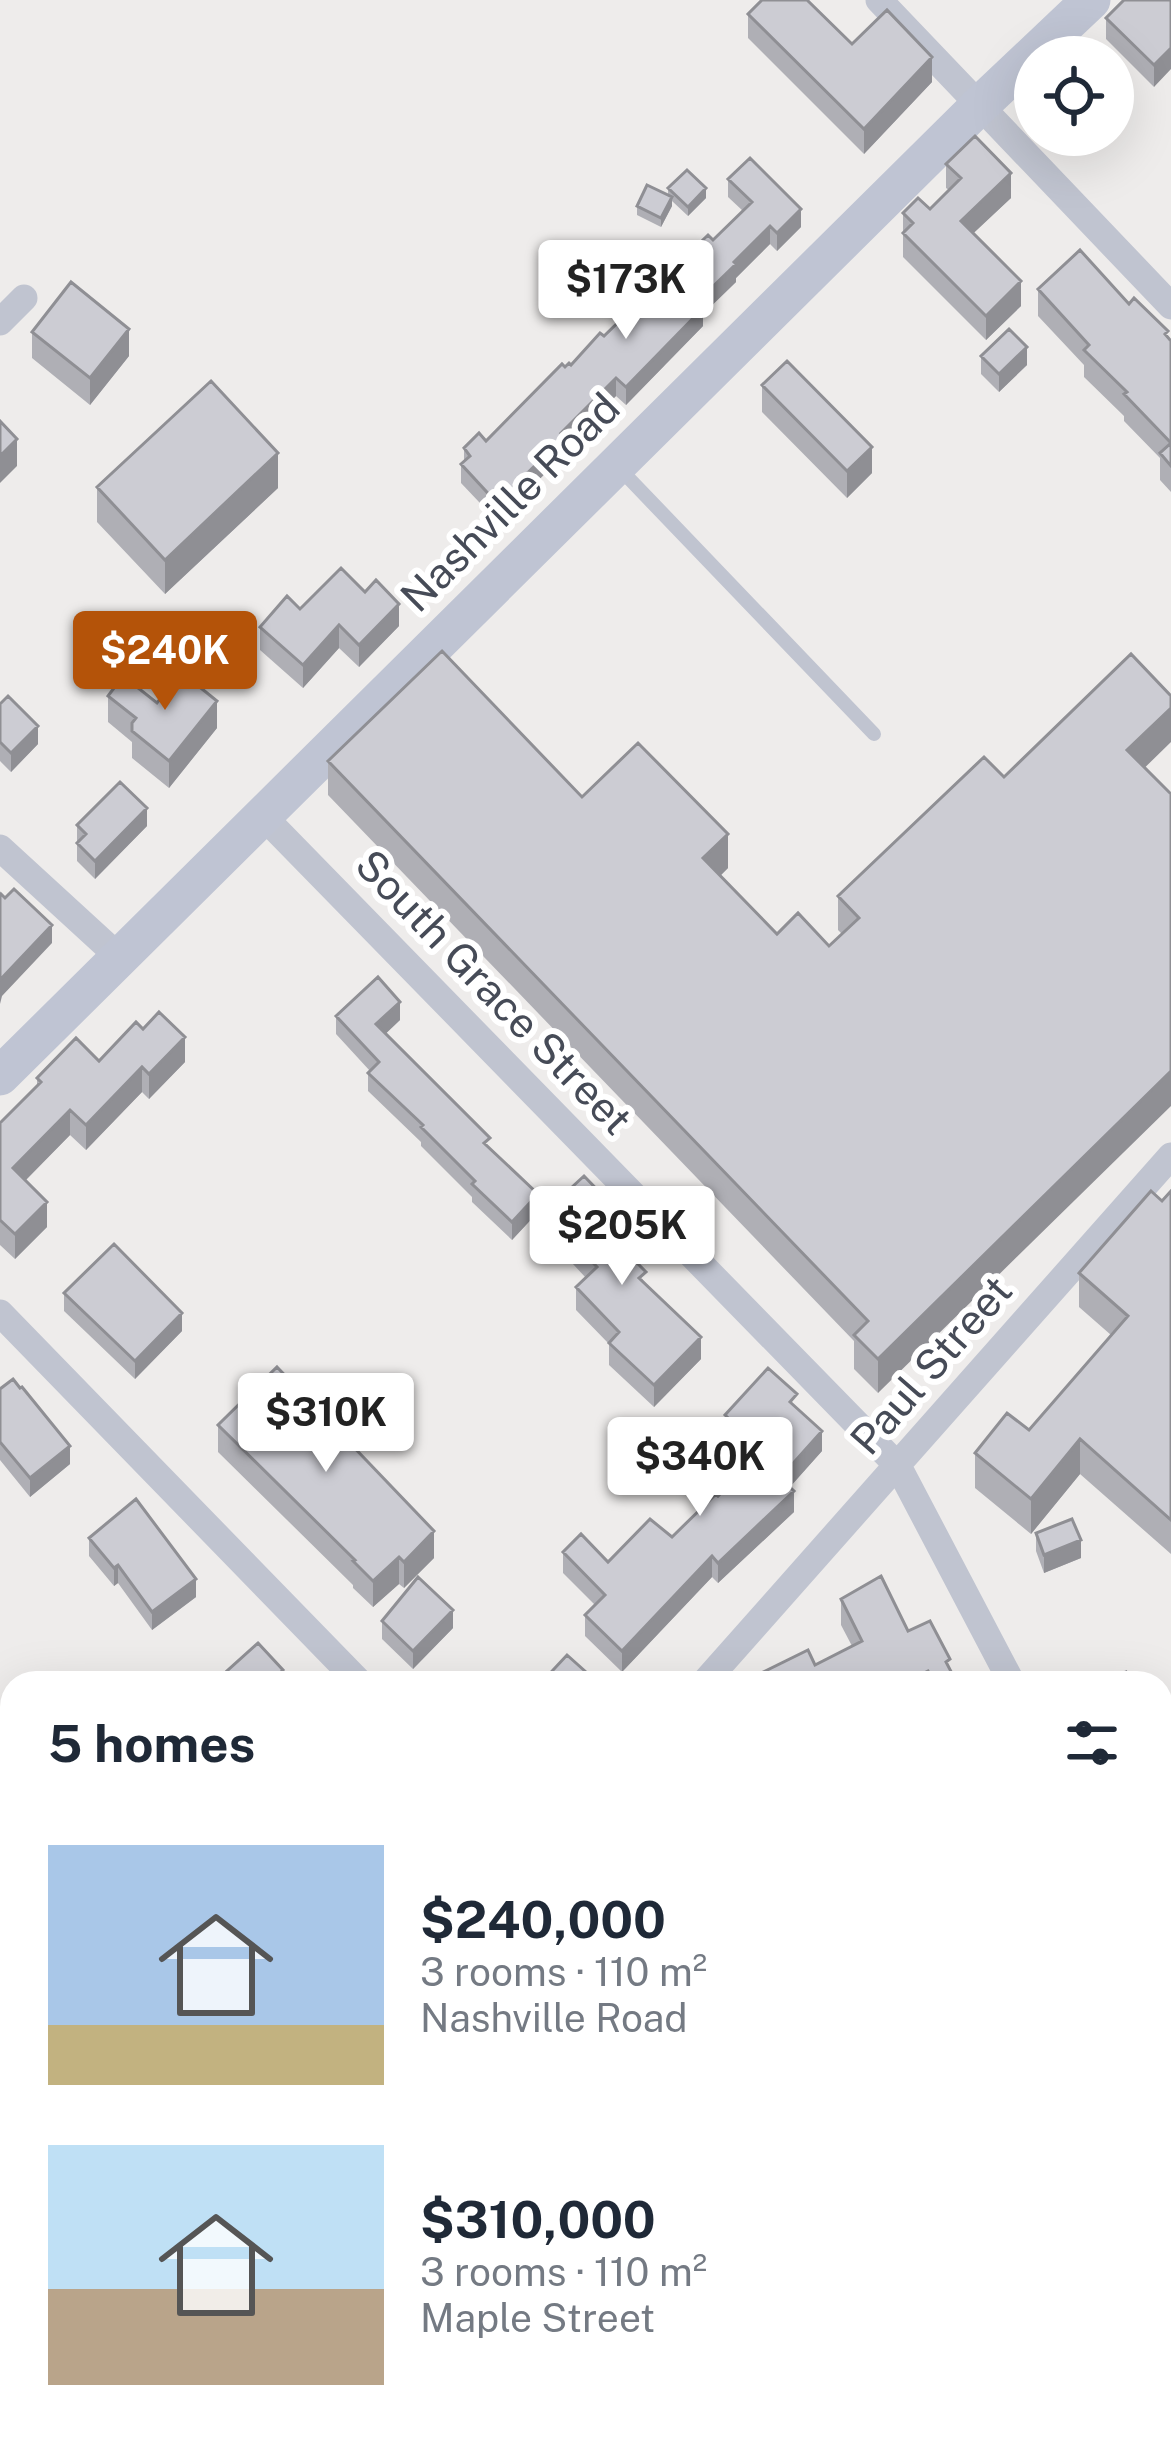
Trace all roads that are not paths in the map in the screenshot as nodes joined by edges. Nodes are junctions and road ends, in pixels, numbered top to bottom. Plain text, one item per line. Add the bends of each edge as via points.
1 (878, 0) edge
2 (1091, 0) edge
3 (979, 106) junction
4 (24, 298) dead end
5 (1171, 306) edge
6 (0, 322) edge
7 (616, 464) junction
8 (874, 734) dead end
9 (261, 814) junction
10 (0, 848) edge
11 (119, 957) junction
12 (0, 1076) edge
13 (1171, 1156) edge
14 (0, 1313) edge
15 (898, 1466) junction
16 (348, 1671) edge
17 (715, 1671) edge
18 (1006, 1671) edge

1 - 3 street
2 - 3 main road, Nashville Road
3 - 5 street
3 - 7 main road, Nashville Road
4 - 6 street
7 - 8 lane
7 - 9 main road, Nashville Road
9 - 11 main road, Nashville Road
9 - 15 street, South Grace Street
10 - 11 street
11 - 12 main road, Nashville Road
13 - 15 street, Paul Street
14 - 16 street
15 - 17 street, Paul Street
15 - 18 street, South Grace Street

